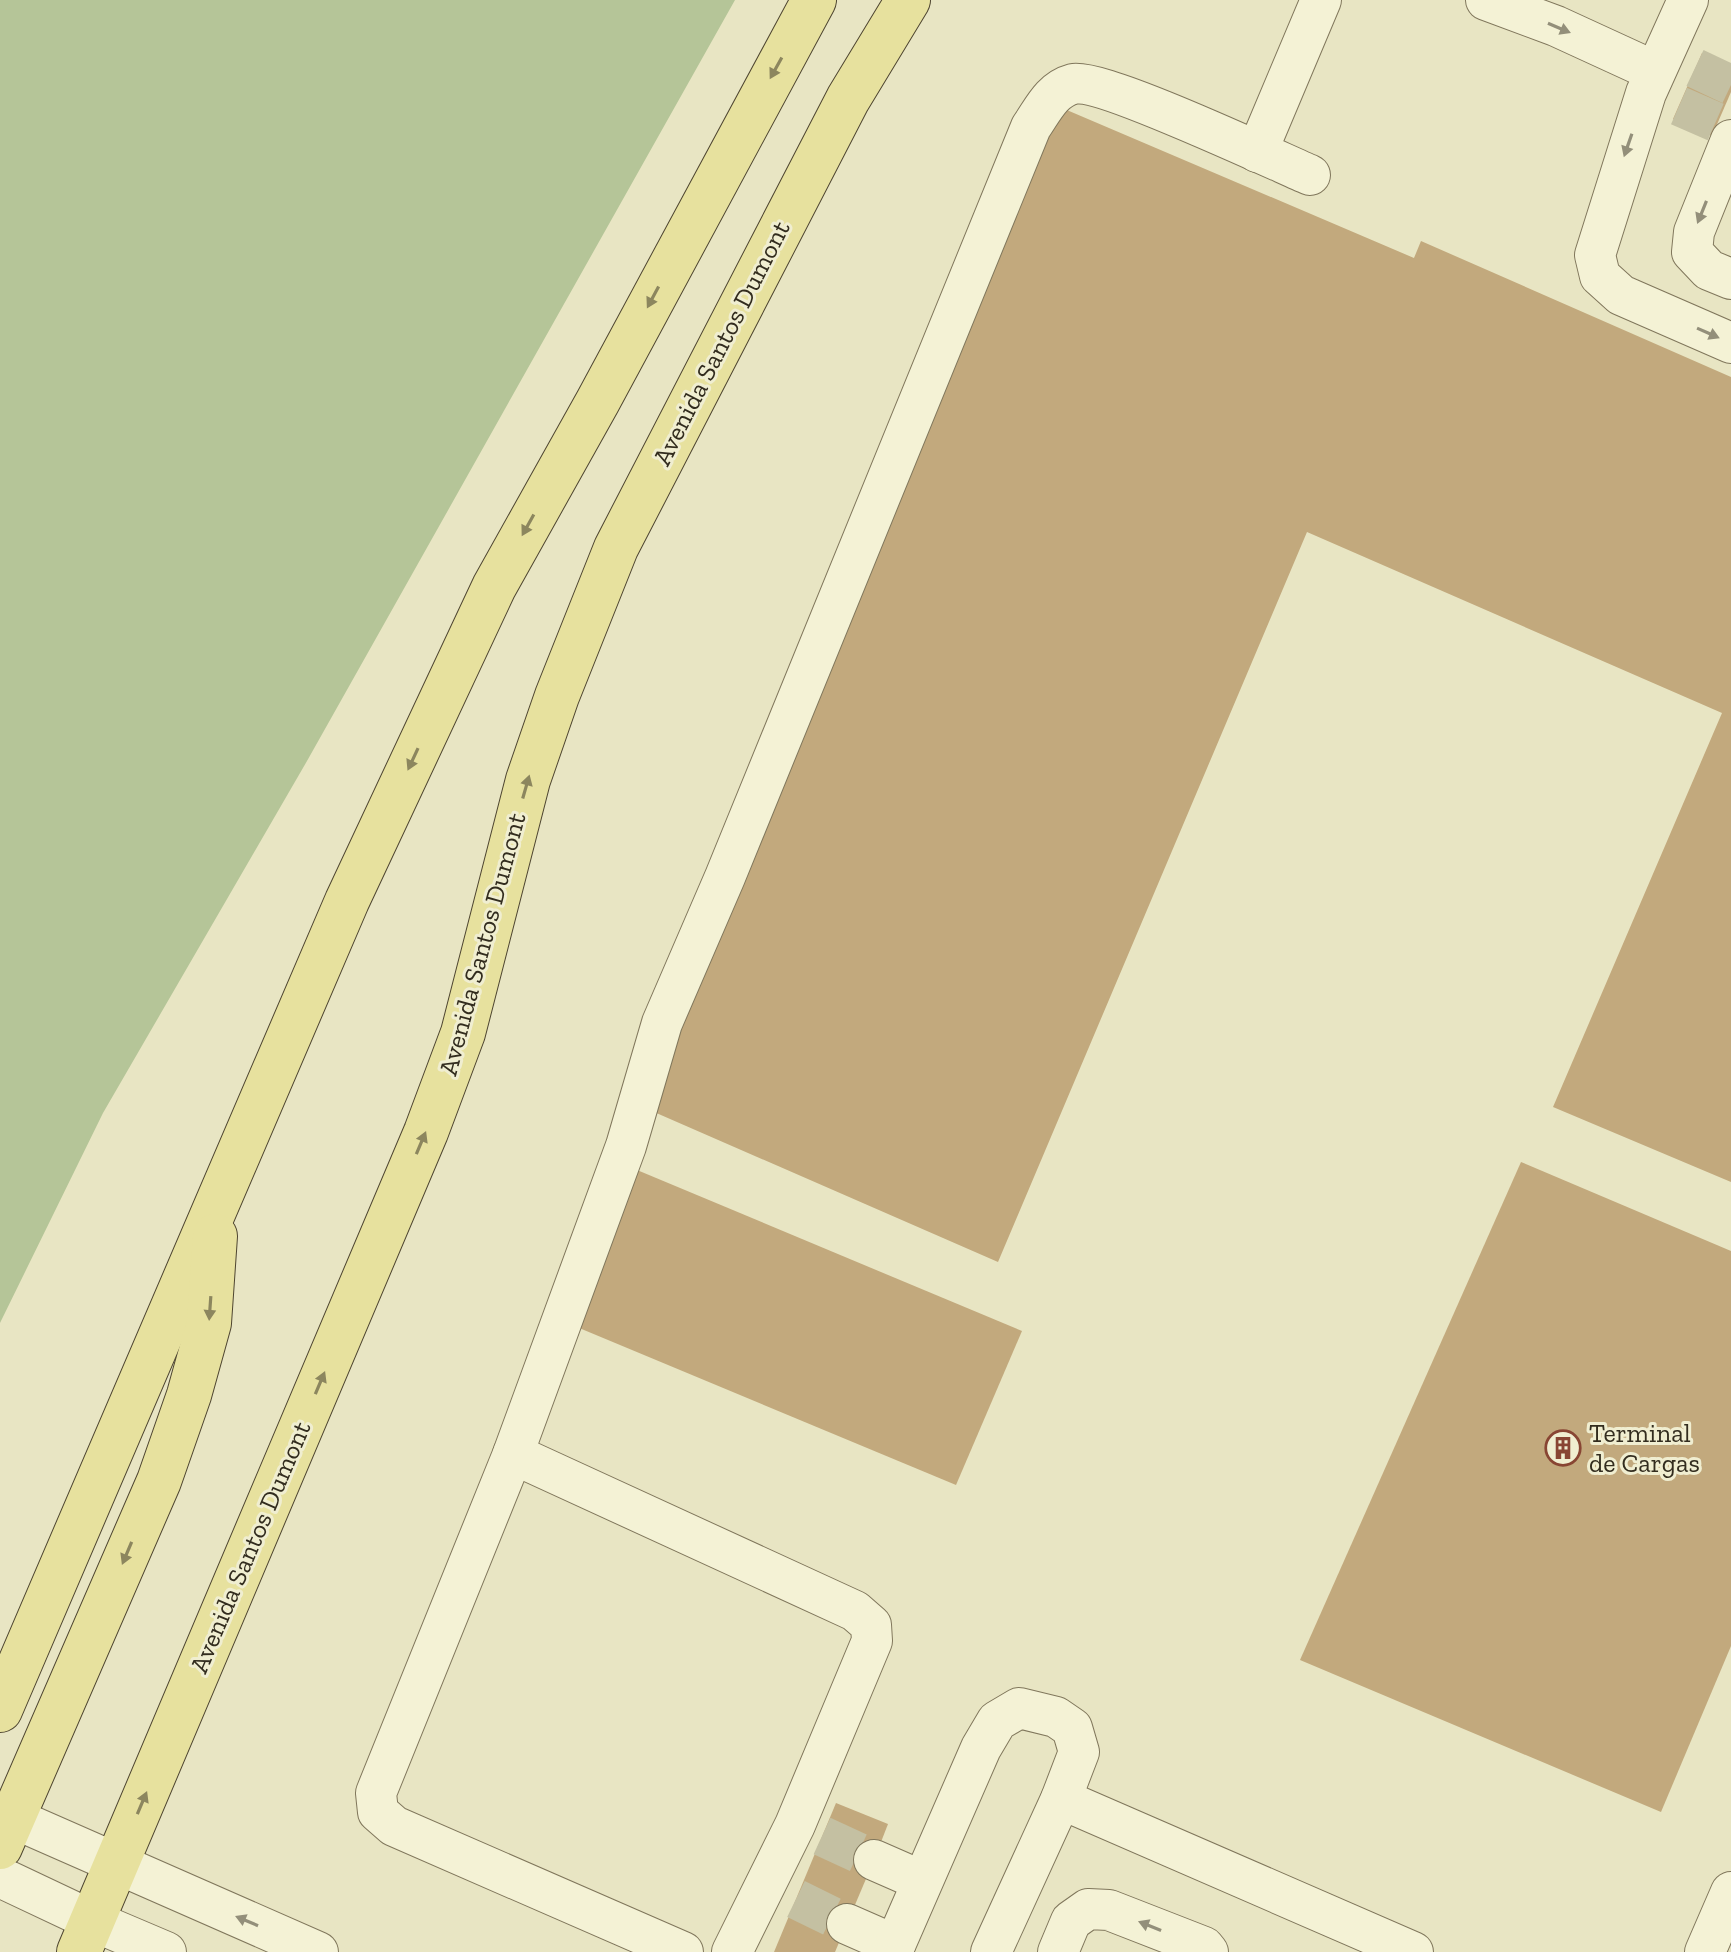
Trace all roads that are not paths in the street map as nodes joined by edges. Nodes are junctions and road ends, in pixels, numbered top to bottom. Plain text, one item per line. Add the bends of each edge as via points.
1 (814, 0) edge
2 (908, 0) edge
3 (1321, 0) edge
4 (1486, 0) edge
5 (1688, 0) edge
6 (1668, 78) junction
7 (1727, 131) edge
8 (1257, 152) junction
9 (1310, 175) dead end
10 (1731, 279) edge
11 (1731, 343) edge
12 (217, 1202) junction
13 (513, 1454) junction
14 (0, 1710) edge
15 (1061, 1799) junction
16 (6, 1833) edge
17 (874, 1860) tunnel mouth
18 (116, 1864) junction
19 (0, 1877) edge
20 (922, 1881) junction
21 (1731, 1892) edge
22 (847, 1924) tunnel mouth
23 (86, 1936) edge
24 (893, 1949) edge
25 (166, 1952) edge
26 (318, 1952) edge
27 (683, 1952) edge
28 (732, 1952) edge
29 (991, 1952) edge
30 (1058, 1952) edge
31 (1208, 1952) edge
32 (1413, 1952) edge
33 (1705, 1952) edge

1 -> 12 main road via 494,587 347,901
18 -> 2 main road, Avenida Santos Dumont via 426,1132 470,1006 528,780 616,548 848,99
3 - 8 lane
4 -> 6 lane
5 - 6 lane
6 -> 11 lane via 1595,255 1600,276 1621,295
7 -> 10 lane via 1692,252 1709,270
8 - 9 lane
8 - 13 lane via 1115,92 1075,83 1054,93 1031,127 662,1023 626,1146
12 - 14 main road
12 -> 16 main road via 209,1323 189,1395 159,1481
13 - 27 lane via 376,1793 378,1812 394,1826
13 - 28 lane via 855,1611 871,1625 872,1641 809,1830 781,1892
15 - 20 lane via 1079,1752 1072,1728 1056,1717 1019,1708 997,1721 981,1748
15 - 29 lane
15 - 32 lane
16 - 18 lane
17 - 20 lane
18 - 23 main road, Avenida Santos Dumont
26 -> 18 lane
19 - 23 lane
20 - 24 lane
21 - 33 lane
22 - 24 lane
23 - 25 lane
31 -> 30 lane via 1109,1910 1088,1909 1071,1921

